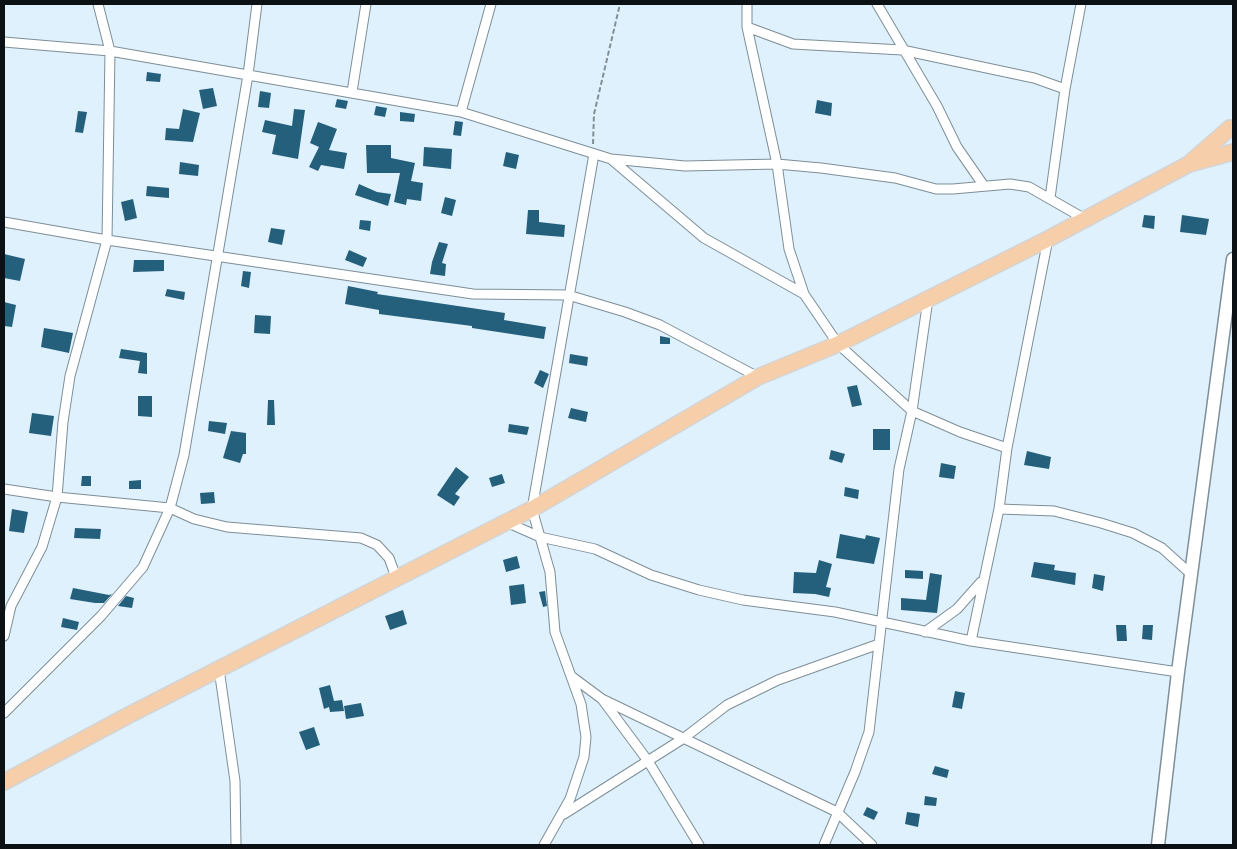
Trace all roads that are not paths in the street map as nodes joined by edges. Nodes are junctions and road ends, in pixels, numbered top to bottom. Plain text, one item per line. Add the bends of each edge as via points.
1 (98, 4) edge
2 (257, 4) edge
3 (366, 4) edge
4 (491, 4) edge
5 (747, 4) edge
6 (876, 4) edge
7 (1081, 4) edge
8 (747, 28) junction
9 (4, 42) edge
10 (902, 50) junction
11 (110, 51) junction
12 (248, 75) junction
13 (1064, 90) junction
14 (352, 92) junction
15 (461, 112) junction
16 (1231, 125) edge
17 (1233, 146) edge
18 (1233, 152) edge
19 (594, 154) junction
20 (612, 159) junction
21 (776, 164) junction
22 (1189, 164) junction
23 (984, 186) junction
24 (1050, 198) junction
25 (1085, 219) junction
26 (4, 222) edge
27 (1048, 239) junction
28 (107, 240) junction
29 (218, 255) junction
30 (1233, 259) edge
31 (804, 294) junction
32 (568, 295) junction
33 (1231, 296) edge
34 (928, 299) junction
35 (838, 344) junction
36 (758, 377) junction
37 (912, 411) junction
38 (1007, 448) junction
39 (4, 489) edge
40 (57, 497) junction
41 (170, 508) junction
42 (532, 509) junction
43 (999, 509) junction
44 (506, 522) junction
45 (540, 537) junction
46 (1192, 575) junction
47 (396, 577) junction
48 (983, 580) junction
49 (882, 621) junction
50 (925, 632) junction
51 (4, 636) edge
52 (971, 641) junction
53 (879, 644) junction
54 (219, 669) junction
55 (1178, 672) junction
56 (570, 675) junction
57 (602, 699) junction
58 (4, 713) edge
59 (684, 738) junction
60 (648, 761) junction
61 (4, 782) edge
62 (837, 812) junction
63 (563, 815) junction
64 (236, 845) edge
65 (544, 845) edge
66 (699, 845) edge
67 (824, 845) edge
68 (872, 845) edge
69 (1158, 845) edge

1 - 11 street
2 - 12 street
3 - 14 street
4 - 15 street
5 - 8 street
6 - 10 street
7 - 13 street
8 - 10 street via 793,44
8 - 21 street
9 - 11 street
10 - 13 street via 1034,78
10 - 23 street
11 - 12 street
11 - 28 street
12 - 14 street
12 - 29 street
13 - 24 street
14 - 15 street
15 - 19 street
16 - 17 highway via 1229,135
16 - 22 highway
18 - 22 highway
19 - 20 street
19 - 32 street
20 - 21 street via 685,166
20 - 31 street via 704,238
21 - 23 street via 895,178 936,189
21 - 31 street via 789,249
22 - 25 highway
23 - 24 street via 1010,184 1030,187
24 - 25 street
25 - 27 highway
26 - 28 street
27 - 34 highway
27 - 38 street
28 - 29 street
28 - 40 street via 70,376
29 - 32 street via 473,294
29 - 41 street via 184,455
30 - 33 main road
31 - 35 street
32 - 36 street via 660,325
32 - 42 street
33 - 46 main road
34 - 35 highway
34 - 37 street
35 - 36 highway
35 - 37 street
36 - 42 highway
37 - 38 street
37 - 49 street via 899,469
38 - 43 street
39 - 40 street
40 - 41 street
40 - 51 street via 42,547 11,606
41 - 47 street via 194,519 227,527 361,538 377,545 389,558
41 - 58 street via 142,567 101,616
42 - 44 highway
42 - 45 street
43 - 46 street via 1054,511 1109,525 1162,548
43 - 48 street
44 - 45 street
44 - 47 highway
45 - 49 street via 595,549 651,575 699,590 743,600
45 - 56 street via 551,577 555,632
46 - 55 main road
47 - 54 highway
48 - 50 street via 957,609
48 - 52 street
49 - 50 street
49 - 53 street
50 - 52 street
52 - 55 street
53 - 59 street via 770,684 727,705
53 - 62 street via 868,732
54 - 61 highway
54 - 64 street via 235,781
55 - 69 main road
56 - 57 street
56 - 63 street via 581,704 586,737 584,757
57 - 59 street
57 - 60 street
59 - 60 street
59 - 62 street
60 - 63 street
60 - 66 street
62 - 67 street
62 - 68 street
63 - 65 street

